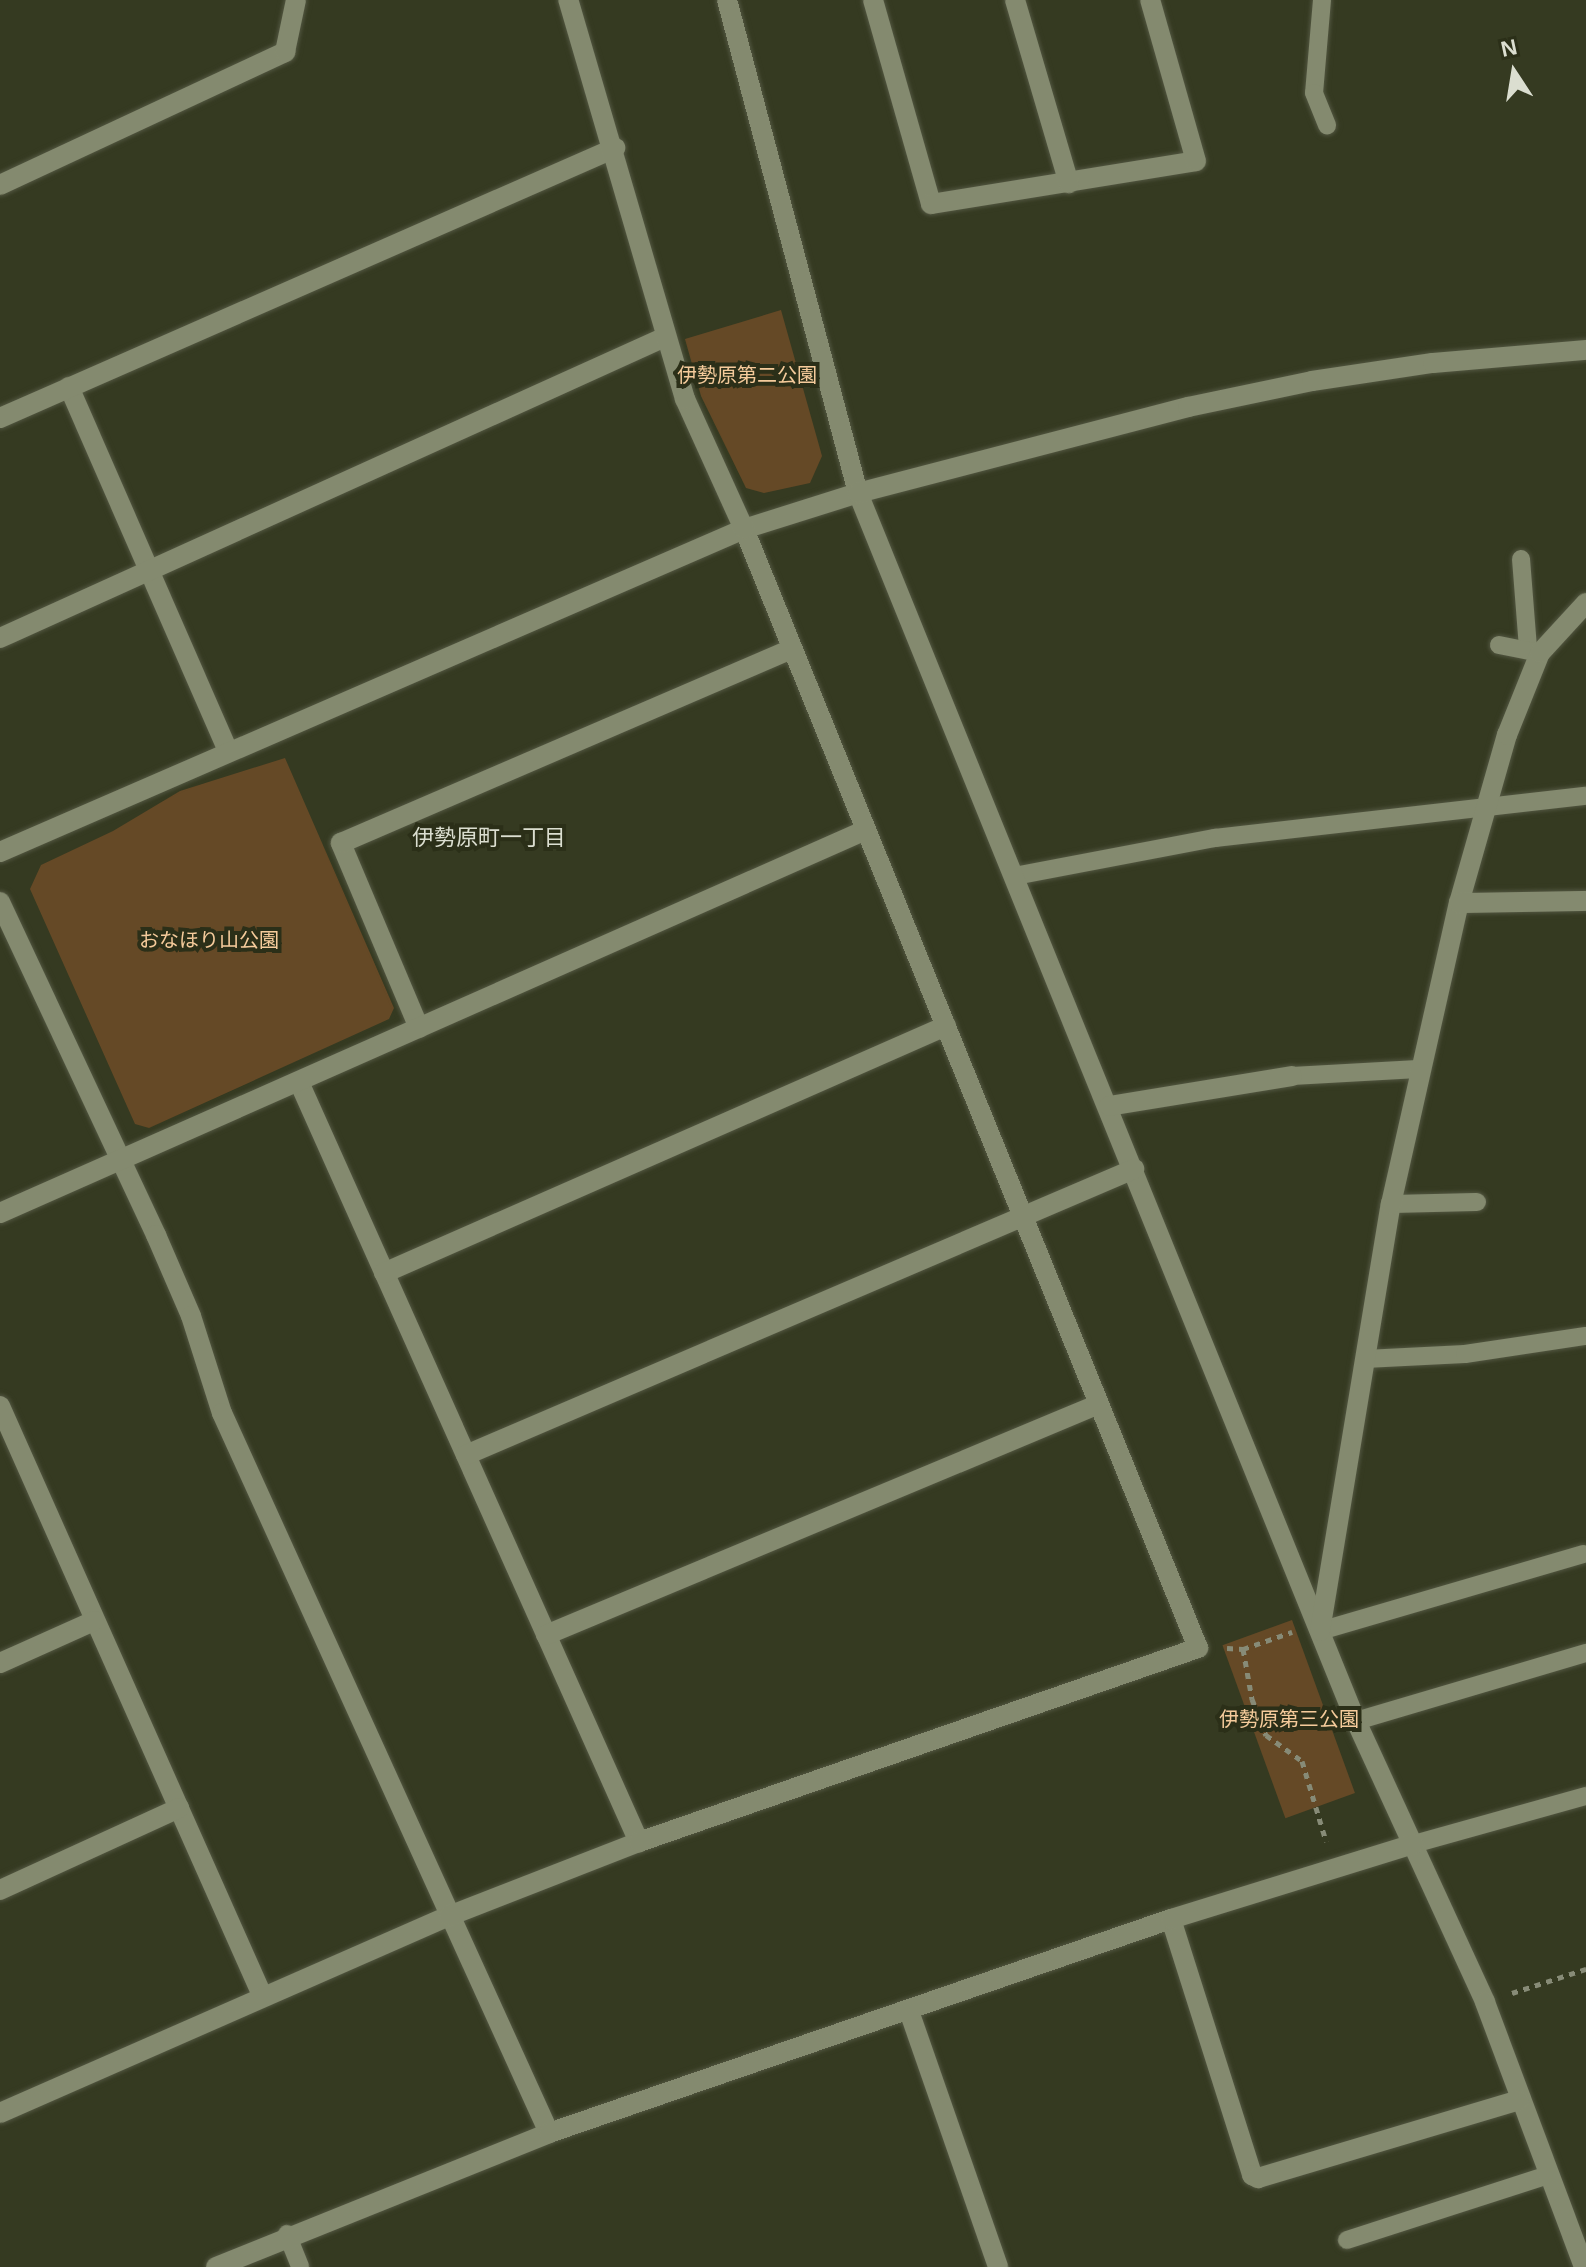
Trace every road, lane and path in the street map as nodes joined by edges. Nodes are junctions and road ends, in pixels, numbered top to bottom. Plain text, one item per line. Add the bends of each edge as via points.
1 (296, 0) edge
2 (568, 0) edge
3 (727, 0) edge
4 (873, 0) edge
5 (1015, 0) edge
6 (1150, 0) edge
7 (1322, 0) edge
8 (1327, 125) dead end
9 (615, 148) junction
10 (1069, 183) junction
11 (0, 185) edge
12 (665, 337) junction
13 (1586, 350) edge
14 (69, 387) junction
15 (0, 418) edge
16 (858, 493) junction
17 (744, 529) junction
18 (1521, 559) dead end
19 (149, 573) junction
20 (1586, 603) edge
21 (0, 638) edge
22 (1499, 645) dead end
23 (792, 649) junction
24 (1534, 650) junction
25 (228, 751) junction
26 (1586, 796) edge
27 (1487, 804) junction
28 (866, 830) junction
29 (0, 852) edge
30 (1015, 876) junction
31 (1586, 901) edge
32 (0, 902) edge
33 (1459, 903) junction
34 (946, 1026) junction
35 (419, 1028) junction
36 (1418, 1069) junction
37 (1292, 1076) joint
38 (299, 1082) junction
39 (1109, 1106) junction
40 (121, 1162) junction
41 (1134, 1169) junction
42 (1477, 1202) dead end
43 (1391, 1204) junction
44 (0, 1213) edge
45 (1023, 1216) junction
46 (384, 1273) junction
47 (1586, 1336) edge
48 (1365, 1359) junction
49 (1099, 1404) junction
50 (0, 1406) edge
51 (6, 1436) edge
52 (466, 1455) junction
53 (1583, 1554) dead end
54 (94, 1621) junction
55 (1311, 1630) junction
56 (546, 1635) junction
57 (1198, 1648) junction
58 (1243, 1649) junction
59 (1586, 1653) edge
60 (0, 1663) edge
61 (1356, 1721) junction
62 (1586, 1796) edge
63 (179, 1808) junction
64 (639, 1842) junction
65 (1326, 1842) dead end
66 (1414, 1844) junction
67 (0, 1890) edge
68 (449, 1916) junction
69 (1171, 1919) junction
70 (1586, 1969) edge
71 (262, 1995) junction
72 (1485, 2002) junction
73 (909, 2011) junction
74 (1519, 2100) junction
75 (0, 2113) edge
76 (549, 2133) junction
77 (1548, 2175) junction
78 (287, 2234) junction
79 (1347, 2240) dead end
80 (216, 2267) edge
81 (300, 2267) edge
82 (998, 2267) edge
83 (1584, 2267) edge

1 - 11 street via 285,52
2 - 9 street
3 - 16 street
4 - 10 street via 931,204
5 - 10 street
6 - 10 street via 1196,161
7 - 8 lane via 1314,93
9 - 12 street
9 - 14 street
12 - 17 street via 685,399
12 - 19 street
13 - 16 street via 1433,363 1312,381 1188,407
14 - 15 street
14 - 19 street
16 - 17 street
16 - 30 street
17 - 23 street
17 - 25 street
18 - 24 lane
19 - 21 street
19 - 25 street
20 - 24 street
22 - 24 lane
23 - 28 street
23 - 35 street via 341,843
24 - 27 street
25 - 29 street
26 - 27 lane
27 - 30 lane via 1215,838
27 - 33 street
28 - 34 street
28 - 35 street
30 - 39 street
31 - 33 street
32 - 40 street
33 - 36 street
34 - 45 street
34 - 46 street
35 - 38 street
36 - 37 lane
36 - 43 street
37 - 39 street
38 - 40 street
38 - 46 street
39 - 41 street
40 - 44 street
40 - 68 street via 191,1316 222,1413
41 - 45 street
41 - 55 street
42 - 43 lane
43 - 48 street
45 - 49 street
45 - 52 street
46 - 52 street
47 - 48 lane via 1465,1354
48 - 55 street
49 - 56 street
49 - 57 street
50 - 51 street
51 - 54 street
52 - 56 street
53 - 55 lane
54 - 60 street
54 - 63 street
55 - 58 path
55 - 61 street
56 - 64 street
57 - 58 path
57 - 64 street
58 - 65 path via 1257,1718 1266,1735 1302,1761
59 - 61 lane
61 - 66 street
62 - 66 lane
63 - 67 street
63 - 71 street
64 - 68 street
66 - 69 street
66 - 72 street
68 - 71 street
68 - 76 street
69 - 73 street
69 - 74 street via 1252,2175 1258,2178
70 - 72 path
71 - 75 street
72 - 74 street
73 - 76 street
73 - 82 street
74 - 77 street
76 - 78 street
77 - 79 lane
77 - 83 street
78 - 80 street
78 - 81 lane

